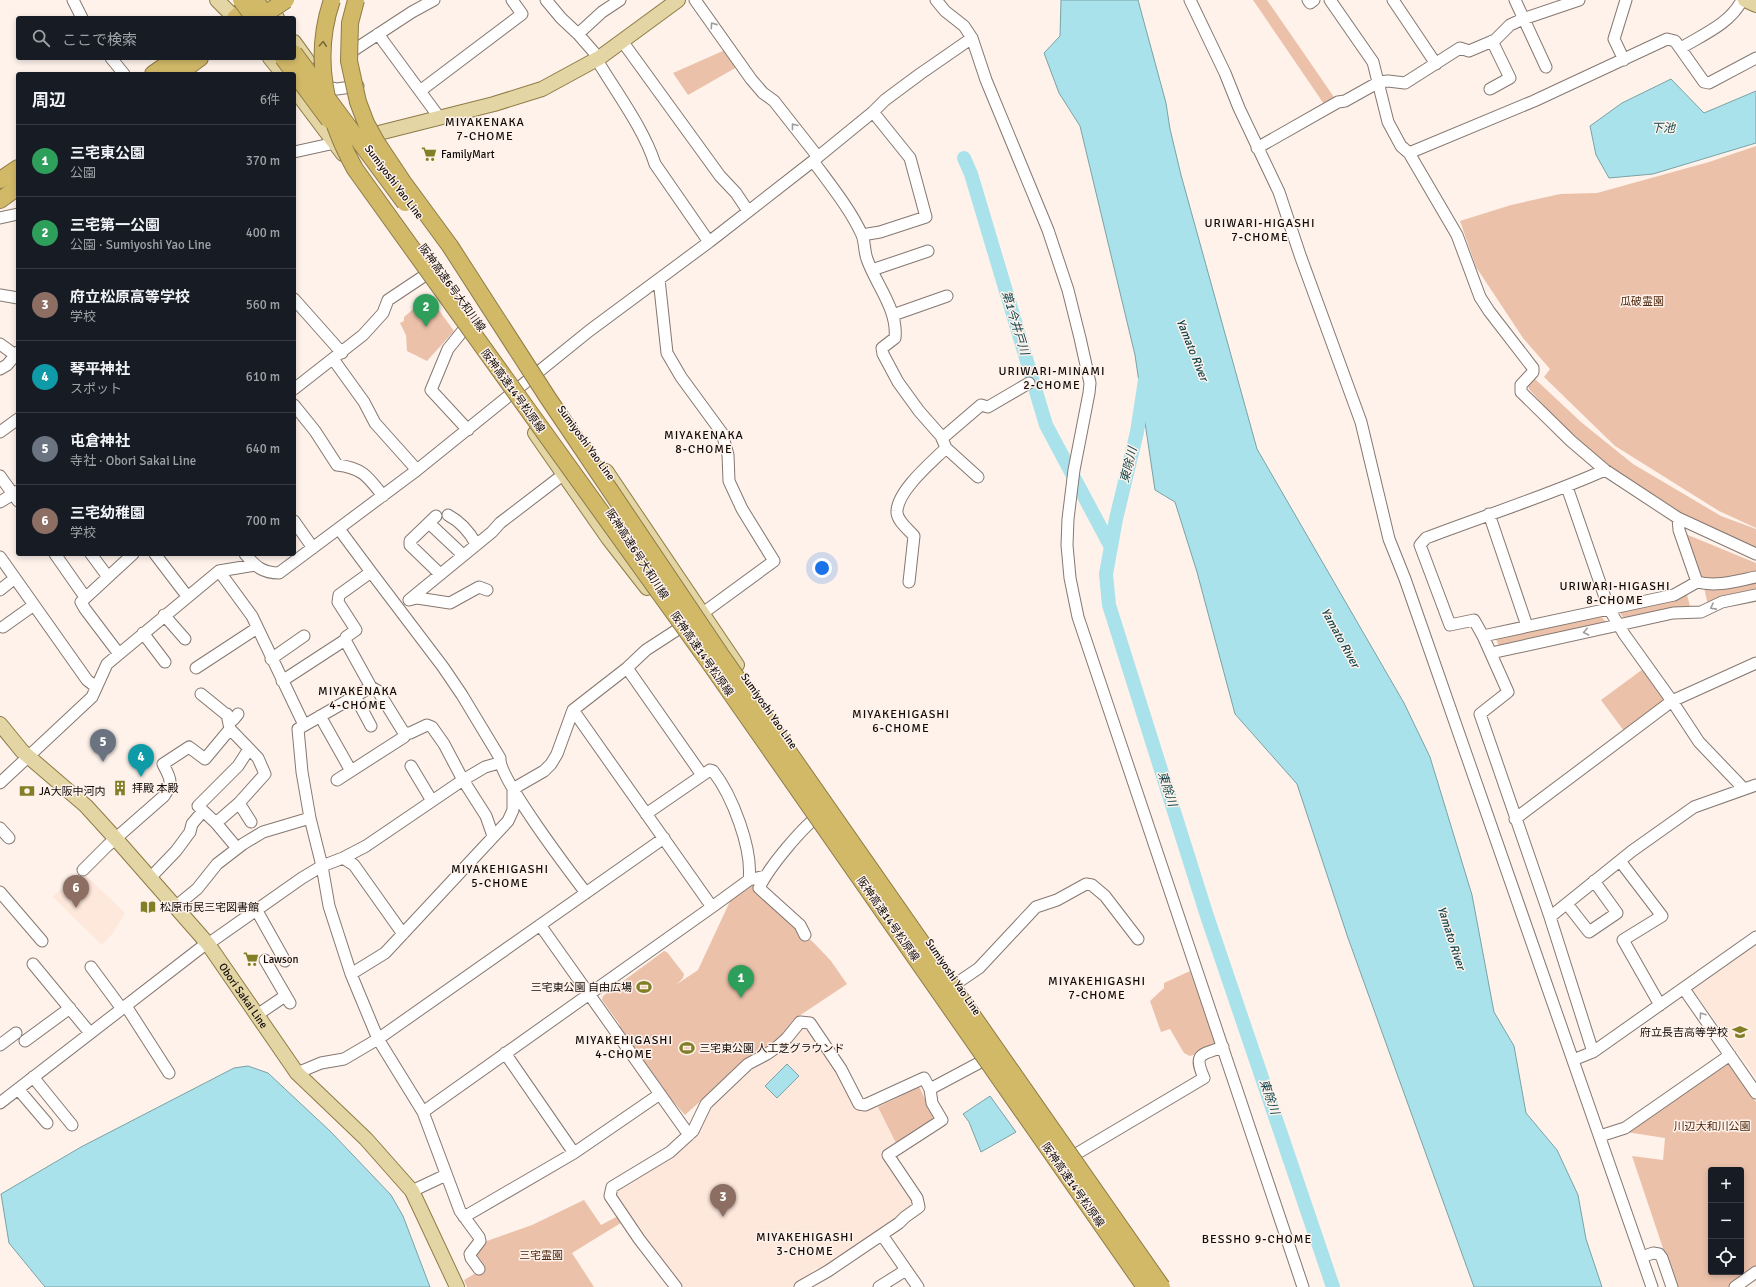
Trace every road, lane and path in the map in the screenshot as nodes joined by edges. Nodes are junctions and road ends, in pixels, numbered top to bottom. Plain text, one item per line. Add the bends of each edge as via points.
1 (73, 0) edge
2 (216, 0) edge
3 (241, 0) edge
4 (256, 0) edge
5 (262, 0) edge
6 (286, 0) edge
7 (294, 0) edge
8 (332, 0) edge
9 (356, 0) edge
10 (360, 0) edge
11 (434, 0) edge
12 (512, 0) edge
13 (620, 0) edge
14 (678, 0) edge
15 (695, 0) edge
16 (936, 0) edge
17 (1190, 0) edge
18 (1308, 0) edge
19 (1314, 0) edge
20 (1393, 0) edge
21 (1515, 0) edge
22 (1579, 0) edge
23 (1626, 0) edge
24 (1742, 0) edge
25 (1745, 0) edge
26 (550, 1) edge
27 (1332, 1) edge
28 (1564, 2) edge
29 (1756, 5) edge
30 (269, 12) edge
31 (81, 16) edge
32 (233, 16) edge
33 (237, 16) edge
34 (252, 16) edge
35 (253, 16) edge
36 (1524, 19) junction
37 (378, 34) junction
38 (578, 34) junction
39 (972, 38) junction
40 (622, 40) junction
41 (1492, 41) junction
42 (296, 45) edge
43 (1681, 48) junction
44 (296, 50) edge
45 (354, 50) junction
46 (296, 56) edge
47 (1756, 58) edge
48 (598, 59) junction
49 (113, 60) edge
50 (173, 60) edge
51 (185, 60) edge
52 (197, 60) edge
53 (211, 60) edge
54 (272, 60) edge
55 (285, 60) edge
56 (1624, 60) junction
57 (1436, 64) junction
58 (1546, 67) dead end
59 (122, 72) edge
60 (156, 72) edge
61 (169, 72) edge
62 (181, 72) edge
63 (195, 72) edge
64 (281, 72) edge
65 (294, 72) edge
66 (296, 74) edge
67 (1379, 82) junction
68 (324, 86) junction
69 (358, 86) junction
70 (1490, 89) dead end
71 (420, 91) junction
72 (296, 92) edge
73 (873, 112) junction
74 (440, 117) junction
75 (362, 142) junction
76 (335, 144) junction
77 (1257, 148) junction
78 (296, 152) edge
79 (1409, 153) junction
80 (815, 159) junction
81 (16, 173) edge
82 (9, 189) edge
83 (0, 212) edge
84 (748, 212) junction
85 (16, 214) edge
86 (0, 218) edge
87 (862, 235) junction
88 (709, 242) junction
89 (928, 251) dead end
90 (872, 270) junction
91 (427, 274) junction
92 (659, 279) junction
93 (0, 295) edge
94 (947, 296) dead end
95 (16, 298) edge
96 (296, 302) edge
97 (893, 315) junction
98 (465, 328) junction
99 (1, 346) edge
100 (16, 354) edge
101 (16, 355) edge
102 (337, 356) junction
103 (0, 369) edge
104 (536, 374) junction
105 (1029, 383) dead end
106 (296, 387) edge
107 (510, 396) junction
108 (548, 398) junction
109 (296, 407) edge
110 (16, 420) edge
111 (468, 430) junction
112 (0, 432) edge
113 (941, 436) junction
114 (946, 448) junction
115 (417, 470) junction
116 (1605, 470) junction
117 (564, 474) junction
118 (0, 476) edge
119 (978, 477) dead end
120 (1567, 487) junction
121 (16, 494) edge
122 (16, 495) edge
123 (383, 496) junction
124 (0, 502) edge
125 (1489, 514) junction
126 (448, 515) dead end
127 (1678, 518) junction
128 (296, 524) edge
129 (339, 529) junction
130 (476, 544) junction
131 (313, 548) junction
132 (1756, 554) edge
133 (463, 555) junction
134 (56, 556) edge
135 (92, 556) edge
136 (131, 556) edge
137 (157, 556) edge
138 (247, 556) edge
139 (0, 557) edge
140 (255, 565) junction
141 (219, 571) junction
142 (371, 572) junction
143 (440, 574) junction
144 (1756, 577) edge
145 (15, 578) junction
146 (108, 578) junction
147 (909, 582) dead end
148 (1697, 582) junction
149 (0, 590) edge
150 (487, 590) dead end
151 (187, 596) junction
152 (85, 597) junction
153 (1754, 598) edge
154 (409, 600) junction
155 (34, 605) junction
156 (398, 606) junction
157 (1609, 609) junction
158 (703, 613) junction
159 (164, 615) junction
160 (1527, 626) junction
161 (1619, 626) junction
162 (2, 627) dead end
163 (257, 628) junction
164 (679, 629) junction
165 (143, 634) junction
166 (304, 636) dead end
167 (1483, 636) junction
168 (185, 639) dead end
169 (345, 640) junction
170 (1491, 653) junction
171 (119, 654) junction
172 (271, 659) junction
173 (165, 662) dead end
174 (709, 662) junction
175 (1756, 663) edge
176 (196, 668) dead end
177 (627, 668) junction
178 (282, 681) junction
179 (96, 687) junction
180 (370, 687) junction
181 (201, 694) dead end
182 (355, 696) junction
183 (1672, 701) junction
184 (573, 710) junction
185 (320, 716) junction
186 (0, 724) edge
187 (304, 725) junction
188 (371, 726) dead end
189 (230, 729) junction
190 (407, 733) junction
191 (249, 749) junction
192 (28, 756) junction
193 (499, 763) junction
194 (411, 766) dead end
195 (351, 771) junction
196 (702, 775) junction
197 (1, 780) edge
198 (337, 780) dead end
199 (463, 780) junction
200 (1756, 785) edge
201 (1744, 789) junction
202 (513, 791) junction
203 (432, 801) junction
204 (239, 803) junction
205 (834, 805) junction
206 (203, 811) junction
207 (646, 814) junction
208 (310, 818) junction
209 (1515, 819) junction
210 (811, 820) junction
211 (251, 822) dead end
212 (216, 823) junction
213 (0, 828) edge
214 (493, 836) junction
215 (9, 838) dead end
216 (664, 838) junction
217 (116, 839) junction
218 (237, 848) junction
219 (343, 858) junction
220 (1620, 861) junction
221 (322, 866) junction
222 (774, 866) junction
223 (751, 868) junction
224 (83, 870) dead end
225 (765, 876) junction
226 (150, 878) junction
227 (749, 880) junction
228 (1594, 881) junction
229 (0, 892) edge
230 (586, 893) junction
231 (1567, 904) junction
232 (175, 907) junction
233 (712, 907) junction
234 (257, 911) junction
235 (1550, 917) junction
236 (540, 925) junction
237 (403, 934) junction
238 (805, 936) dead end
239 (1756, 937) edge
240 (1138, 939) dead end
241 (42, 941) dead end
242 (207, 944) junction
243 (265, 960) dead end
244 (285, 961) dead end
245 (33, 964) dead end
246 (91, 967) dead end
247 (352, 974) junction
248 (957, 983) junction
249 (1684, 989) junction
250 (588, 993) junction
251 (1660, 1005) junction
252 (124, 1007) junction
253 (70, 1008) junction
254 (257, 1015) junction
255 (16, 1033) dead end
256 (90, 1033) junction
257 (378, 1039) junction
258 (26, 1041) dead end
259 (0, 1045) edge
260 (1223, 1047) junction
261 (1003, 1049) junction
262 (1594, 1052) junction
263 (505, 1054) junction
264 (1730, 1055) junction
265 (1573, 1060) junction
266 (984, 1062) junction
267 (169, 1073) dead end
268 (297, 1073) junction
269 (33, 1077) junction
270 (18, 1089) junction
271 (930, 1089) junction
272 (1756, 1093) edge
273 (660, 1094) junction
274 (0, 1103) edge
275 (422, 1112) junction
276 (47, 1123) dead end
277 (72, 1125) dead end
278 (689, 1135) junction
279 (1600, 1136) junction
280 (574, 1152) junction
281 (1076, 1154) junction
282 (446, 1175) junction
283 (412, 1191) junction
284 (464, 1217) junction
285 (882, 1235) junction
286 (1642, 1257) junction
287 (479, 1269) dead end
288 (906, 1270) junction
289 (1756, 1272) edge
290 (456, 1286) edge
291 (676, 1287) edge
292 (800, 1287) edge
293 (879, 1287) edge
294 (918, 1287) edge
295 (1145, 1287) edge
296 (1149, 1287) edge
297 (1162, 1287) edge
298 (1170, 1287) edge
299 (1303, 1287) edge
300 (1652, 1287) edge
301 (1672, 1287) edge
302 (1735, 1287) edge

1 - 31 street
2 - 32 main road
3 - 35 highway, bridge
4 - 30 highway, bridge
4 - 33 highway
5 - 30 highway
6 - 30 highway, bridge
7 - 30 highway
174 -> 8 highway, 阪神高速14号松原線, bridge via 371,193 345,151 331,115 324,78 323,43
9 - 108 highway, 阪神高速14号松原線, bridge via 350,23 349,62 358,102 366,123 390,163 450,246
10 - 45 street
11 - 37 street
12 - 71 street via 522,14
13 - 38 street
14 - 40 main road, Sumiyoshi Yao Line
80 -> 15 street via 774,101 751,79
16 - 39 street via 964,26
17 - 77 street
18 - 19 street via 1310,3
20 - 57 street
21 - 36 street
22 - 28 street
23 - 56 street via 1614,39
24 - 43 street via 1728,19
25 - 29 main road
26 - 38 street via 561,18
27 - 67 street via 1373,62
28 - 36 street
30 - 34 highway, bridge
36 - 41 street via 1510,25
36 - 58 street
37 - 45 street
37 - 71 street
38 - 48 street
39 - 73 street via 885,100
39 - 260 street via 986,80 1048,230 1068,290 1090,383 1068,519 1070,578 1078,617
40 - 48 main road, Sumiyoshi Yao Line
40 - 84 street
41 - 57 street via 1469,51 1460,48
41 - 70 street via 1510,78
42 - 68 main road, Sumiyoshi Yao Line
43 - 47 street via 1704,82 1710,83
43 - 56 street via 1675,41 1667,40
44 - 75 highway, bridge
45 - 69 street
46 - 75 highway, 阪神高速6号大和川線, bridge
48 - 74 main road, Sumiyoshi Yao Line via 561,80 520,97
48 - 88 street via 635,121 655,164
49 - 59 street
50 - 60 highway
51 - 61 highway
52 - 62 highway
53 - 63 highway
54 - 64 main road
55 - 65 highway, 阪神高速6号大和川線, bridge
56 - 79 street
57 - 67 street via 1405,83
66 - 174 highway, 阪神高速6号大和川線, bridge via 537,405
67 - 77 street
67 - 79 street via 1388,122 1401,146
68 - 69 street via 337,89
68 - 75 main road, Sumiyoshi Yao Line
69 - 75 street via 363,118
71 - 74 street
72 - 76 main road, Sumiyoshi Yao Line
73 - 80 street
73 - 87 street via 910,158 926,216 880,232
74 - 75 main road, Sumiyoshi Yao Line
75 - 76 main road, Sumiyoshi Yao Line
75 - 104 main road, Sumiyoshi Yao Line
75 - 108 highway, 阪神高速6号大和川線, bridge
76 - 78 street
76 - 91 main road, Sumiyoshi Yao Line
77 - 265 street via 1279,192 1361,422 1389,539
79 - 116 street via 1457,236 1483,302 1533,368 1521,385 1521,392
80 - 84 street
80 - 87 street
81 - 82 highway
82 - 83 highway
84 - 88 street
85 - 86 street
87 - 90 street via 866,258
88 - 92 street
89 - 90 street
90 - 97 street
91 - 98 main road, Sumiyoshi Yao Line
91 - 102 street via 388,300 383,313 368,330
92 - 104 street
92 - 158 street via 667,353 681,377 722,433 728,455 729,481 742,509 774,561
93 - 95 street
94 - 97 street
96 - 102 street
97 - 113 street via 895,338 882,348 883,354 898,382
98 - 107 main road, Sumiyoshi Yao Line
98 - 111 street via 448,349 432,390
99 - 100 street
101 - 103 street via 8,365
102 - 106 street
102 - 115 street via 375,423
104 - 107 street
104 - 158 main road, Sumiyoshi Yao Line via 631,506
105 - 113 street via 988,407 981,405 946,435
107 - 111 street
107 - 117 main road, Sumiyoshi Yao Line
108 - 297 highway, 阪神高速14号松原線, bridge via 720,654
109 - 123 street via 337,465 364,473
110 - 112 street
111 - 115 street
113 - 114 street
114 - 119 street
114 - 147 street via 905,491 896,512 914,536
115 - 123 street
116 - 120 street
116 - 127 street
117 - 130 street
117 - 164 main road, Sumiyoshi Yao Line via 608,538
118 - 121 street
120 - 125 street
120 - 157 street
122 - 124 street
123 - 129 street
125 - 160 street
125 - 167 street via 1426,538 1420,545 1450,625 1474,620
126 - 130 street via 467,529
127 - 132 street
127 - 148 street via 1679,530
128 - 131 street
129 - 131 street
129 - 142 street
130 - 133 street
131 - 140 street via 279,573 269,573
133 - 143 street
133 - 143 street via 433,519 410,541 410,545
134 - 152 street
135 - 146 street
136 - 146 street
137 - 151 street
138 - 140 street
139 - 145 street
140 - 141 street
141 - 151 street
141 - 163 street via 252,616
142 - 156 street
142 - 169 street via 339,595 338,602 356,630
143 - 154 street
144 - 148 street via 1720,584
145 - 149 street
145 - 155 street
146 - 152 street
148 - 157 street via 1674,594
150 - 154 street via 479,588 450,603 417,598
151 - 159 street
152 - 171 street via 81,602 85,609
153 -> 161 street via 1722,602 1701,612 1674,613
154 - 156 street
155 - 162 street
155 - 179 street via 87,680
156 - 193 street via 462,695 500,758
157 - 160 street
157 - 161 street
158 - 164 street
158 - 205 main road, Sumiyoshi Yao Line
159 - 165 street
159 - 168 street
160 - 167 street
161 -> 170 street
161 - 183 street
163 - 172 street
163 - 176 street
164 - 177 street via 646,650
164 - 210 main road, Sumiyoshi Yao Line
165 - 171 street
165 - 173 street
166 - 172 street
167 - 170 street
169 - 178 street
169 - 180 street
170 - 209 street via 1508,692 1480,714
171 - 179 street via 107,664
172 - 178 street
174 - 295 highway, 阪神高速14号松原線, bridge
175 - 183 street
177 - 184 street
177 - 196 street
178 - 187 street
179 - 192 street via 92,697
180 - 182 street
180 - 190 street via 378,691 404,733
181 - 189 street via 232,714
182 - 185 street
182 - 188 street
183 - 201 street via 1699,742
183 - 209 street
184 - 202 street via 551,764
184 - 207 street
185 - 187 street
185 - 195 street
186 - 192 main road, Obori Sakai Line
187 - 208 street via 298,729
189 - 191 street
189 - 217 street via 205,759 189,747 163,764 171,780 168,790 159,802
190 - 195 street
190 - 199 street via 427,725 432,727
191 - 204 street via 258,758 266,774
191 - 206 street via 238,766 198,806
192 - 197 street
192 - 217 main road, Obori Sakai Line via 86,806
193 - 199 street
193 - 202 street
194 - 203 street
195 - 198 street
196 - 207 street
196 - 223 street via 713,771 725,787 741,825
199 - 203 street
199 - 214 street via 486,816
200 - 201 street
201 - 220 street via 1694,807
202 - 214 street via 513,810 508,821
202 - 230 street
203 - 219 street via 366,846
204 - 211 street
204 - 212 street
205 - 210 street
205 - 248 main road, Sumiyoshi Yao Line
206 - 212 street
206 - 226 street via 176,851
207 - 216 street
208 - 218 street via 263,832
208 - 221 street
209 - 235 street
210 - 222 street
210 - 266 main road, Sumiyoshi Yao Line
212 - 218 street
213 - 215 street
214 - 237 street
216 - 230 street
216 - 233 street
217 - 224 street
217 - 226 main road, Obori Sakai Line
218 - 232 street via 217,864 197,889
219 - 221 street
219 - 237 street via 354,865
220 - 228 street
220 - 251 street via 1662,916 1624,940
221 - 234 street
221 - 247 street via 329,906
222 - 223 street
222 - 225 street
223 - 227 street
225 - 227 street
225 - 238 street via 758,890 800,925
226 - 232 main road, Obori Sakai Line
227 - 233 street
228 - 231 street
228 - 231 street via 1617,913 1589,932
229 - 241 street
230 - 236 street
231 - 235 street
232 - 242 main road, Obori Sakai Line
233 - 250 street
234 - 242 street
234 - 244 street
235 - 262 street
236 - 250 street
236 - 257 street
237 - 247 street via 385,953
239 - 249 street
240 - 248 street via 1106,896 1092,885 1086,884 1036,908 978,968
242 - 252 street
242 - 254 main road, Obori Sakai Line
243 - 254 street via 287,999
245 - 253 street
246 - 252 street
247 - 257 street
248 - 261 main road, Sumiyoshi Yao Line
249 - 251 street
264 -> 249 street
250 - 263 street
250 - 273 street
251 - 262 street
252 - 256 street
252 - 267 street
253 - 256 street
253 - 258 street
254 - 268 main road, Obori Sakai Line
255 - 259 street
256 - 269 street
257 - 268 street via 344,1059 321,1063
257 - 275 street
260 - 281 street via 1202,1054 1198,1059 1204,1078
260 - 299 street
261 - 266 street
261 - 281 main road, Sumiyoshi Yao Line
262 - 265 street
263 - 275 street
263 - 280 street
264 - 272 street
264 - 279 street via 1625,1128
265 - 279 street
266 - 271 street
266 - 296 main road, Sumiyoshi Yao Line
268 - 283 main road, Obori Sakai Line via 366,1139
269 - 270 street
269 - 277 street
270 - 274 street
270 - 276 street
271 - 278 street via 924,1078 864,1105 859,1104 810,1023 800,1022 778,1046 748,1064 706,1104
271 - 285 street via 932,1103 942,1120 888,1156 917,1198 919,1207
273 - 278 street
273 - 280 street
275 - 282 street
278 - 291 street via 670,1152 612,1187 610,1196
279 - 286 street
280 - 284 street
281 - 298 main road, Sumiyoshi Yao Line
282 - 283 street
282 - 284 street
283 - 290 main road, Obori Sakai Line
284 - 287 street via 480,1237 480,1241 470,1254
285 - 288 street
285 - 292 street
286 - 300 street
286 - 301 street via 1653,1253 1659,1254
288 - 293 street
288 - 294 street
289 - 302 street

